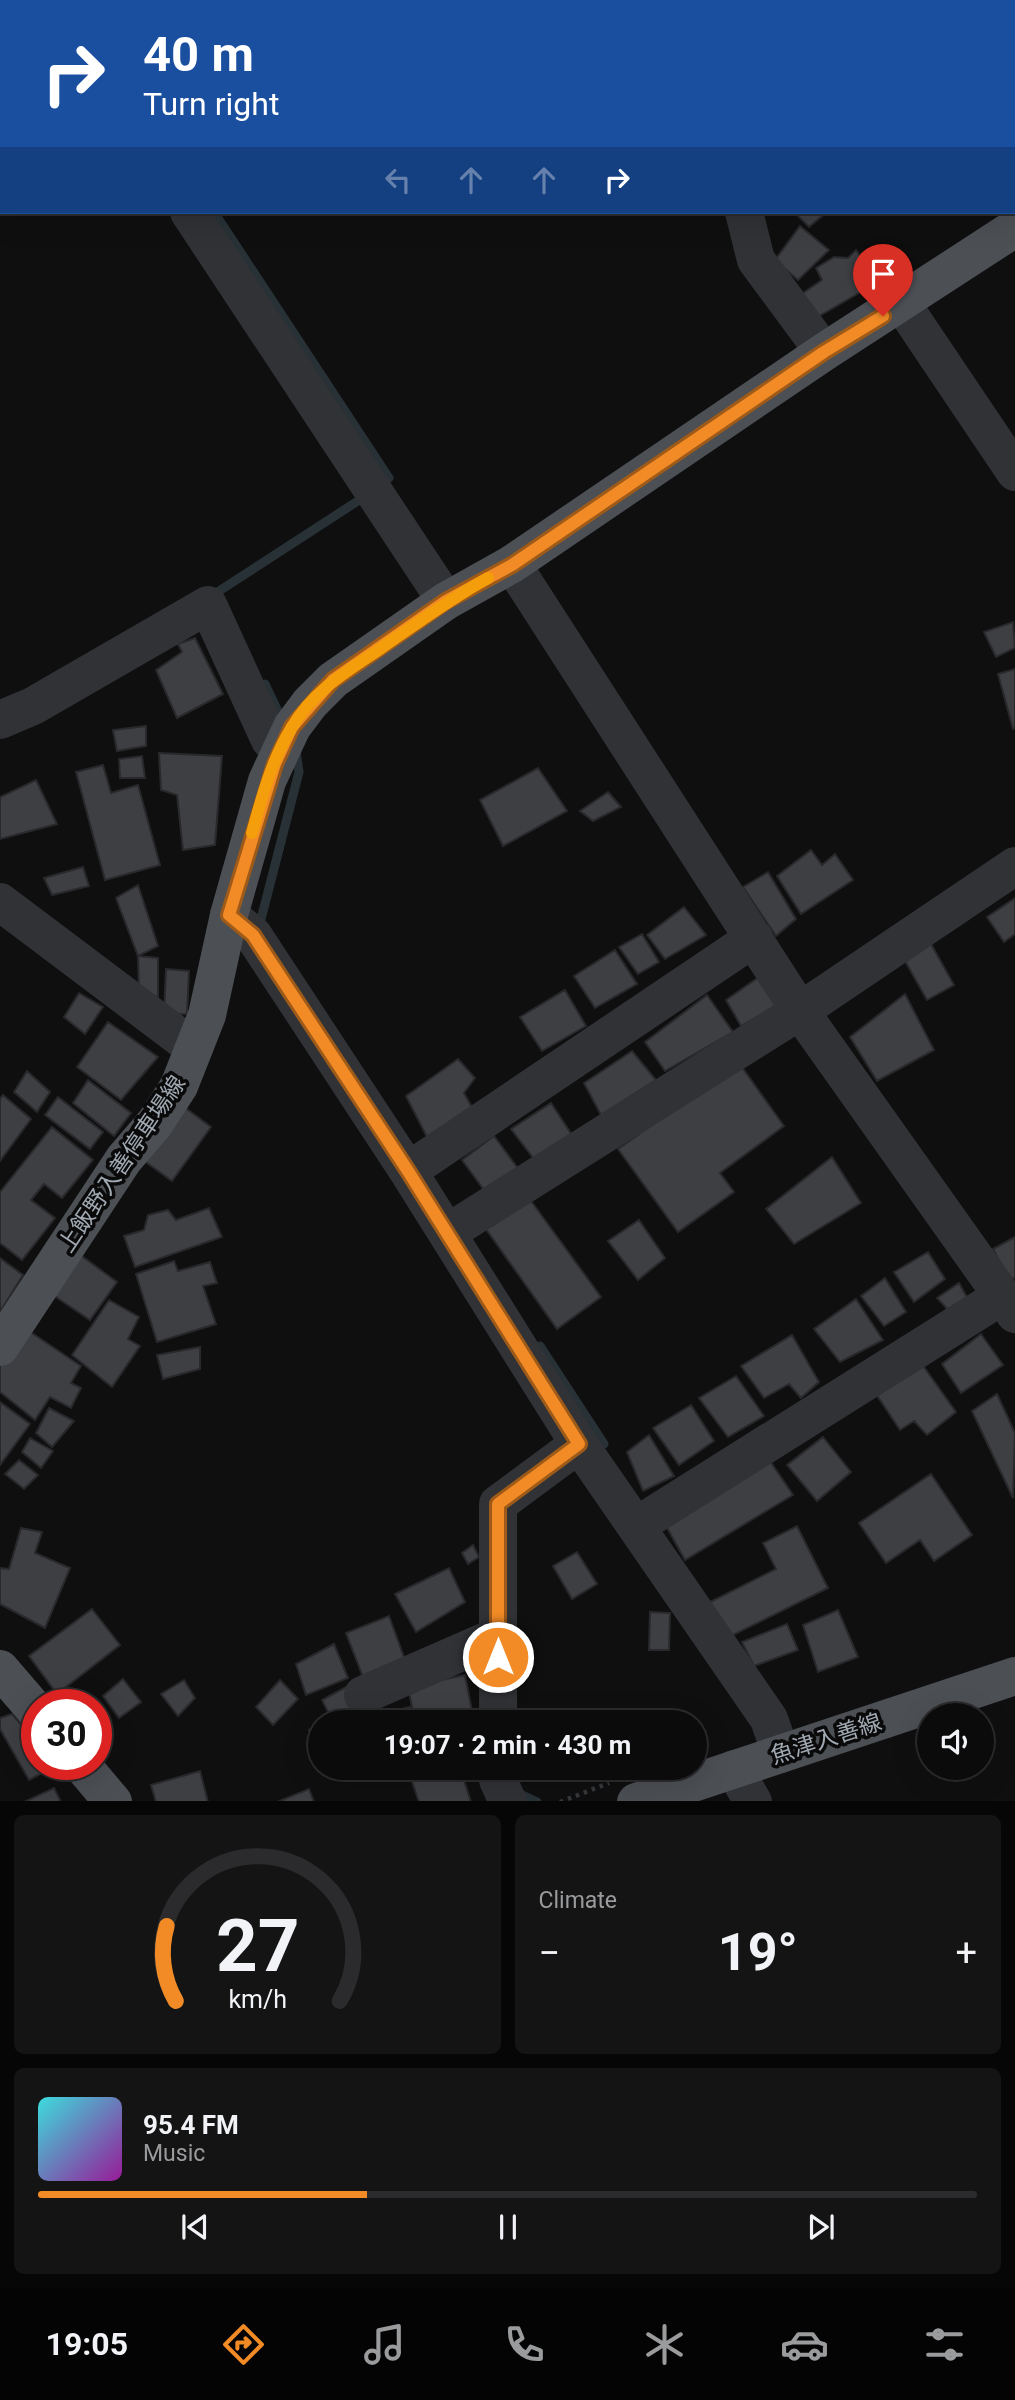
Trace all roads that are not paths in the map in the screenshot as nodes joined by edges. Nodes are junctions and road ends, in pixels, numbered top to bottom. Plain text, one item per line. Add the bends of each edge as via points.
1 (189, 214) edge
2 (744, 214) edge
3 (1015, 228) edge
4 (902, 304) junction
5 (824, 352) junction
6 (1015, 472) edge
7 (512, 565) junction
8 (446, 601) junction
9 (0, 720) edge
10 (282, 747) junction
11 (1015, 866) edge
12 (0, 902) edge
13 (229, 915) junction
14 (754, 938) junction
15 (800, 1011) junction
16 (194, 1048) junction
17 (408, 1171) junction
18 (447, 1233) junction
19 (1011, 1308) edge
20 (0, 1347) edge
21 (579, 1444) junction
22 (636, 1526) junction
23 (498, 1636) junction
24 (1015, 1676) edge
25 (363, 1695) dead end
26 (498, 1710) edge
27 (781, 1754) junction
28 (734, 1769) junction
29 (95, 1780) edge
30 (498, 1780) edge
31 (113, 1801) edge
32 (508, 1801) edge
33 (636, 1801) edge
34 (753, 1801) edge

1 - 8 street
2 - 5 street via 755,260
3 - 4 main road, 上飯野入善停車場線
4 - 5 main road, 上飯野入善停車場線
4 - 6 street
5 - 7 main road, 上飯野入善停車場線
7 - 8 main road, 上飯野入善停車場線
7 - 14 street
8 - 10 main road, 上飯野入善停車場線 via 333,680 298,719
9 - 10 street via 33,706 208,605 270,740
10 - 13 main road, 上飯野入善停車場線 via 267,781
11 - 15 street
12 - 16 street
13 - 16 main road, 上飯野入善停車場線
13 - 17 street via 253,935
14 - 15 street
14 - 17 street
15 - 18 street
15 - 19 street
16 - 20 main road, 上飯野入善停車場線 via 179,1086 155,1123 124,1159
17 - 18 street
18 - 21 street
19 - 22 street
21 - 22 street
21 - 23 street via 498,1504
22 - 27 street via 769,1719
23 - 25 street
23 - 26 street
24 - 27 main road, 魚津入善線
27 - 28 main road, 魚津入善線
28 - 33 main road, 魚津入善線
28 - 34 street
29 - 31 main road
30 - 32 street

